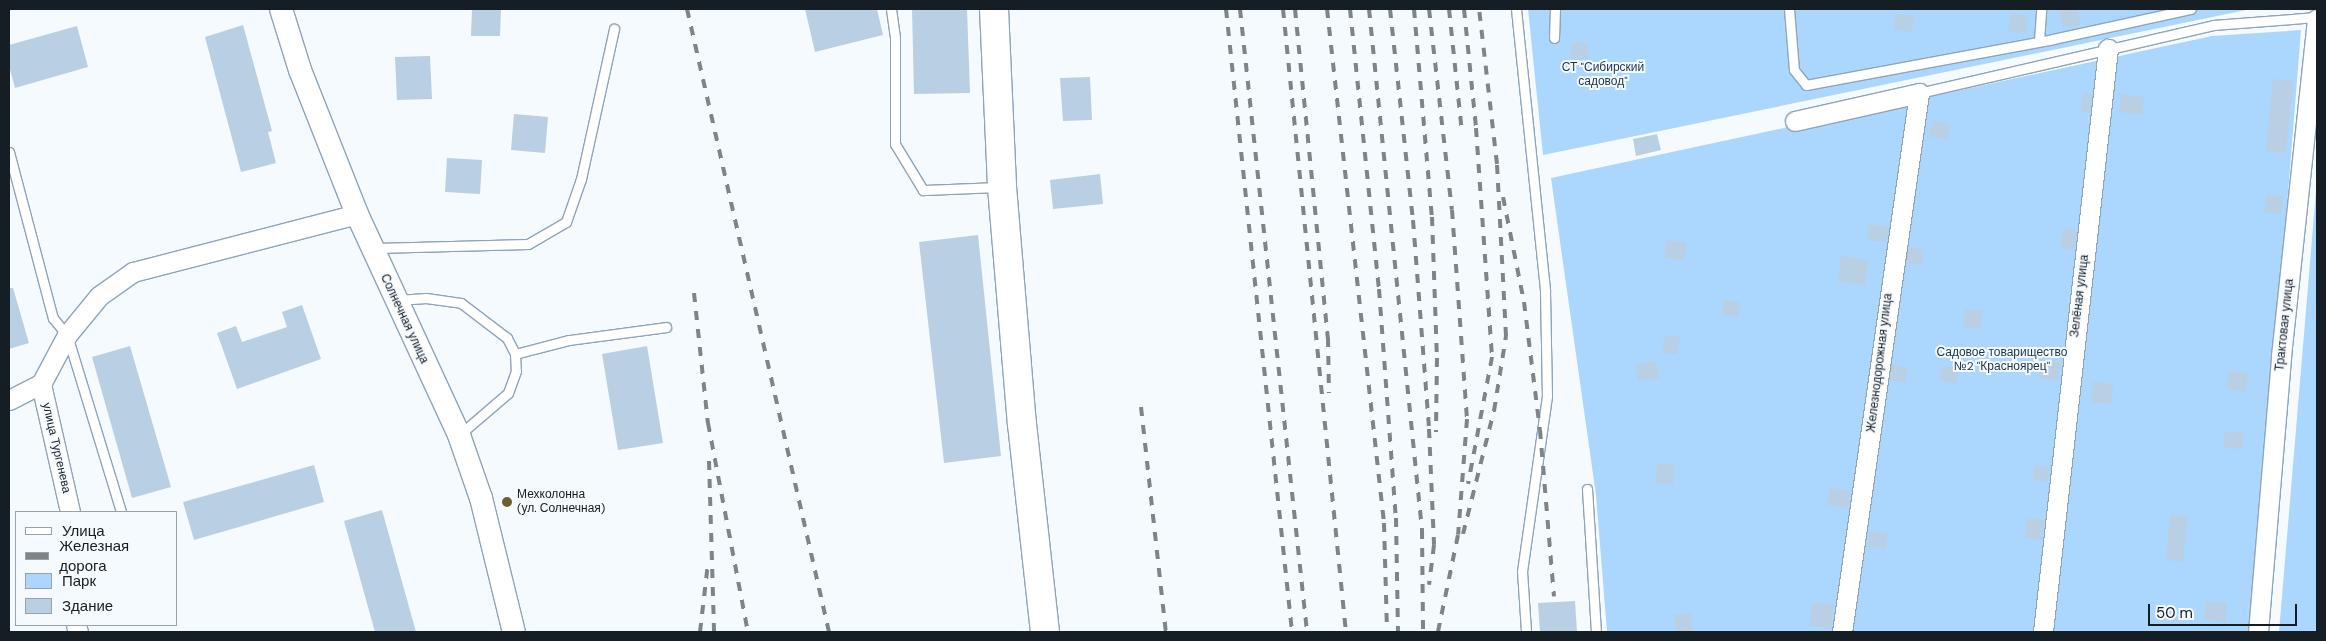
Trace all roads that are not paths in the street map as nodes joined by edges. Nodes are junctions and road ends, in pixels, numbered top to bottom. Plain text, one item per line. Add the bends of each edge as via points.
1 (281, 9) edge
2 (890, 9) edge
3 (994, 9) edge
4 (1516, 9) edge
5 (1555, 9) edge
6 (1789, 9) edge
7 (2041, 9) edge
8 (2191, 9) edge
9 (2317, 18) edge
10 (614, 29) dead end
11 (1554, 38) dead end
12 (2039, 41) junction
13 (2108, 48) junction
14 (1918, 93) junction
15 (1795, 121) dead end
16 (9, 152) edge
17 (1002, 187) junction
18 (357, 214) junction
19 (372, 248) junction
20 (394, 301) junction
21 (666, 327) dead end
22 (67, 335) junction
23 (515, 354) junction
24 (41, 384) junction
25 (9, 400) edge
26 (458, 435) junction
27 (1587, 489) dead end
28 (70, 511) edge
29 (121, 511) edge
30 (514, 632) edge
31 (1045, 632) edge
32 (1526, 632) edge
33 (1596, 632) edge
34 (1842, 632) edge
35 (2043, 632) edge
36 (2258, 632) edge

1 - 18 street, Солнечная улица via 300,70
2 - 17 lane via 895,38 895,144 923,190
3 - 17 highway
4 - 32 lane via 1546,292 1547,387 1522,571
5 - 11 lane
6 - 12 lane via 1794,70 1806,85
7 - 12 lane
8 - 12 lane
9 - 13 lane via 2214,25
9 - 36 street, Трактовая улица via 2281,356
10 - 19 lane via 582,178 566,222 528,244
13 - 14 lane
13 - 35 street, Зелёная улица
14 - 15 street
14 - 34 street, Железнодорожная улица
16 - 22 lane via 53,318
17 - 31 highway via 1022,424
18 - 19 street, Солнечная улица
18 - 22 street via 133,272 99,296
19 - 20 street, Солнечная улица
20 - 23 lane via 426,298 461,303 507,338
20 - 26 street, Солнечная улица
21 - 23 lane via 569,340
22 - 24 street
22 - 29 lane
23 - 26 lane via 516,371 508,393
24 - 25 street
24 - 28 street, улица Тургенева
26 - 30 street, Солнечная улица via 481,498
27 - 33 lane

